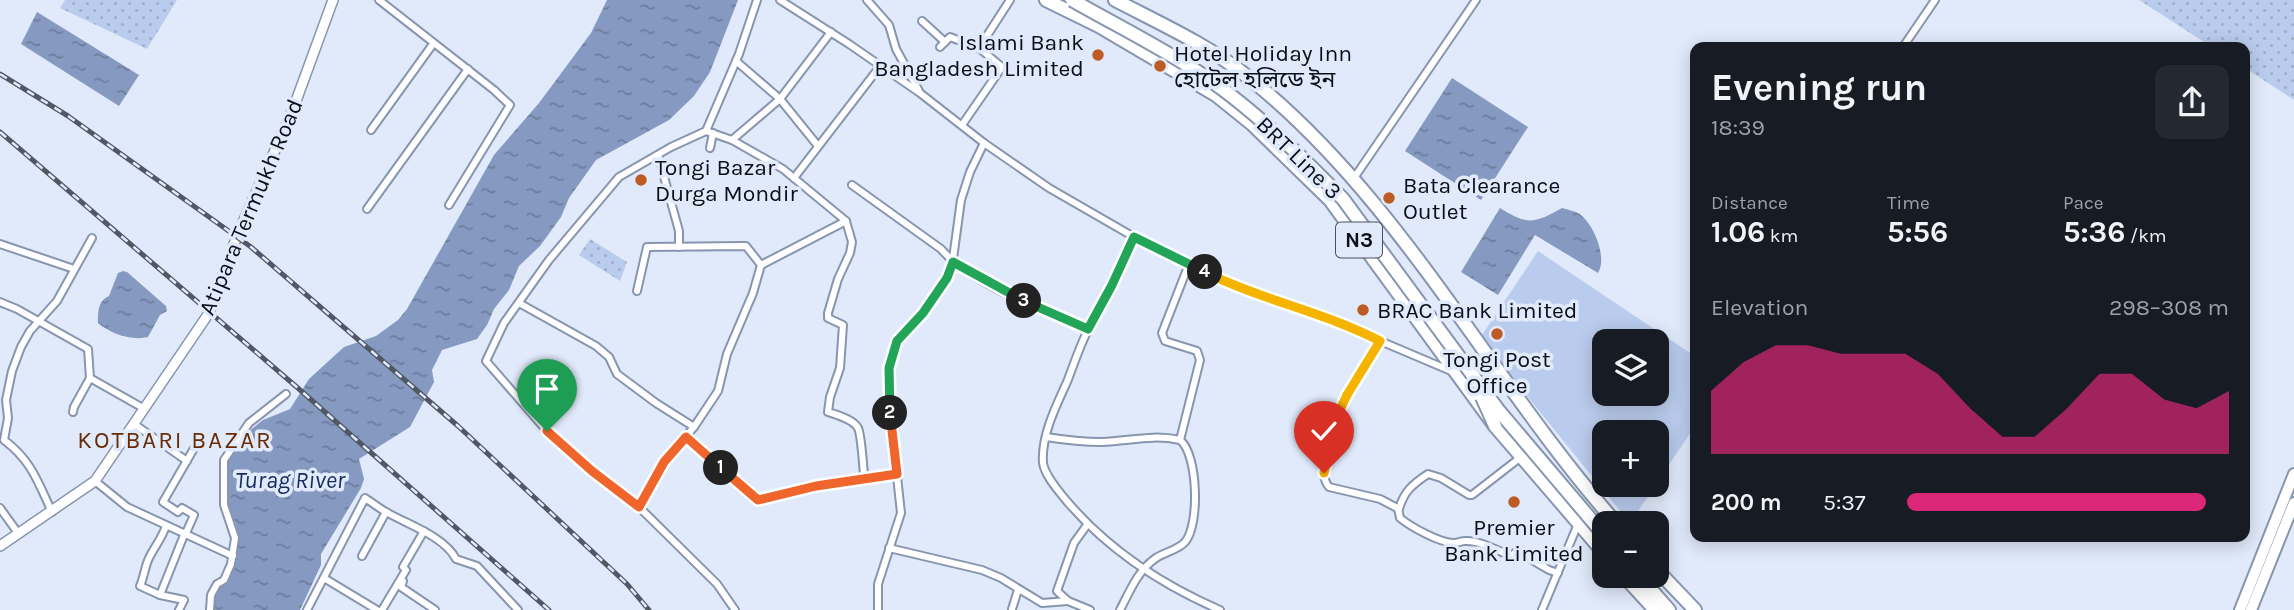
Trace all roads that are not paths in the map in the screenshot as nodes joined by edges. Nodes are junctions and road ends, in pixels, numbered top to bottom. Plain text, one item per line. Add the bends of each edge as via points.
1 (333, 0) edge
2 (379, 0) edge
3 (757, 0) edge
4 (780, 0) edge
5 (867, 0) edge
6 (1010, 0) edge
7 (1046, 0) edge
8 (1072, 0) edge
9 (1115, 0) edge
10 (1476, 0) edge
11 (1935, 0) edge
12 (922, 21) dead end
13 (831, 32) junction
14 (1906, 42) edge
15 (433, 44) junction
16 (979, 48) junction
17 (736, 61) junction
18 (881, 65) junction
19 (468, 69) junction
20 (920, 93) junction
21 (780, 99) junction
22 (962, 125) junction
23 (371, 130) dead end
24 (710, 132) junction
25 (732, 140) junction
26 (984, 144) junction
27 (818, 146) junction
28 (710, 148) dead end
29 (658, 155) junction
30 (793, 178) junction
31 (1354, 178) junction
32 (852, 185) dead end
33 (449, 205) dead end
34 (367, 209) dead end
35 (846, 221) junction
36 (1134, 237) junction
37 (92, 238) dead end
38 (0, 244) edge
39 (679, 247) junction
40 (953, 262) junction
41 (1189, 264) junction
42 (761, 265) junction
43 (74, 269) junction
44 (637, 291) dead end
45 (0, 302) edge
46 (519, 303) junction
47 (37, 321) junction
48 (1088, 329) junction
49 (1380, 341) junction
50 (1462, 370) junction
51 (1500, 374) junction
52 (90, 378) junction
53 (286, 394) dead end
54 (143, 408) junction
55 (73, 412) dead end
56 (134, 424) junction
57 (694, 427) junction
58 (686, 437) junction
59 (1046, 437) junction
60 (200, 438) dead end
61 (2, 439) edge
62 (1180, 440) junction
63 (1521, 457) junction
64 (187, 461) junction
65 (897, 474) junction
66 (2294, 474) edge
67 (864, 480) junction
68 (95, 481) junction
69 (2294, 503) edge
70 (639, 507) junction
71 (0, 508) edge
72 (1398, 508) junction
73 (1606, 511) edge
74 (52, 512) junction
75 (386, 512) junction
76 (1592, 521) edge
77 (1578, 524) junction
78 (1087, 525) junction
79 (166, 526) junction
80 (424, 531) junction
81 (18, 533) junction
82 (185, 534) junction
83 (1592, 540) edge
84 (0, 546) edge
85 (889, 548) junction
86 (233, 556) junction
87 (362, 556) dead end
88 (406, 570) junction
89 (1142, 570) junction
90 (1558, 573) junction
91 (324, 578) junction
92 (1669, 583) edge
93 (1635, 588) edge
94 (1650, 588) edge
95 (1018, 590) junction
96 (160, 594) junction
97 (1068, 601) junction
98 (1012, 609) edge
99 (179, 610) edge
100 (211, 610) edge
101 (307, 610) edge
102 (380, 610) edge
103 (435, 610) edge
104 (518, 610) edge
105 (735, 610) edge
106 (878, 610) edge
107 (1090, 610) edge
108 (1120, 610) edge
109 (1220, 610) edge
110 (1542, 610) edge
111 (1655, 610) edge
112 (1669, 610) edge
113 (1695, 610) edge
114 (2239, 610) edge
115 (2251, 610) edge

1 - 54 main road, Atipara Termukh Road via 209,313
2 - 15 street
3 - 17 street
4 - 13 street
5 - 20 street via 889,25 896,49
6 - 16 street
7 - 50 highway, N3 via 1178,72 1252,124 1329,200
8 - 50 highway, BRT Line 3, bridge via 1198,72 1250,110 1343,199
9 - 31 highway, N3 via 1214,52 1247,76
10 - 31 street
11 - 14 street
12 - 16 street via 942,44 950,37
13 - 18 street
13 - 21 street
15 - 19 street
15 - 23 street
16 - 22 street via 1002,67
17 - 21 street
17 - 24 street
18 - 20 street
18 - 27 street
19 - 33 street via 510,105
19 - 34 street
20 - 22 street
21 - 25 street
21 - 27 street
22 - 26 street
24 - 25 street
24 - 28 street
24 - 29 street
25 - 30 street
26 - 36 street
26 - 40 street via 961,200
27 - 30 street
29 - 39 street via 679,230
29 - 46 street via 619,177
30 - 35 street
31 - 51 highway, N3
32 - 40 street
35 - 42 street
35 - 67 street via 850,253 828,313 828,318 843,325 840,368 828,412 858,428
36 - 41 street
36 - 48 street
37 - 43 street
38 - 43 street
39 - 42 street via 746,246
39 - 44 street via 647,247
40 - 48 street via 1039,309
40 - 65 street via 923,313 897,341 889,368
41 - 49 street
41 - 62 street via 1161,333 1165,341 1197,351 1200,360
42 - 57 street via 718,391
43 - 47 street via 57,301
45 - 47 street
46 - 57 street via 596,346 609,357 617,374
46 - 70 street via 486,361 547,431
47 - 52 street via 88,349
47 - 61 street via 12,371
48 - 59 street
49 - 50 street
49 - 72 street via 1339,411 1325,483
50 - 51 street
50 - 63 highway, bridge
50 - 76 highway, BRT Line 3, bridge
51 - 73 highway, N3
52 - 54 street
52 - 55 street
53 - 86 street via 249,424 224,460 224,505 235,538
54 - 56 main road, Atipara Termukh Road
56 - 64 street
56 - 68 main road, Atipara Termukh Road
57 - 58 street
58 - 67 street via 758,500
58 - 70 street via 664,462
59 - 62 street via 1088,442 1135,437
59 - 78 street via 1043,465
60 - 64 street
61 - 74 street via 34,472
62 - 89 street via 1193,465 1190,533
63 - 72 street via 1472,495 1428,474 1402,496
63 - 77 highway
64 - 82 street via 163,502 194,515
65 - 67 street
65 - 85 street via 901,513
66 - 114 main road
68 - 74 main road, Atipara Termukh Road
68 - 79 street via 127,507
69 - 115 main road
70 - 105 street via 717,584
71 - 81 street
72 - 90 street via 1400,518 1408,524 1452,544 1464,541 1511,556 1517,551
74 - 81 main road, Atipara Termukh Road
75 - 80 street
75 - 87 street
75 - 91 street via 365,498
77 - 83 highway
77 - 90 street
78 - 89 street
78 - 97 street via 1074,543 1057,591
79 - 82 street
79 - 96 street via 140,586
80 - 88 street via 403,567
80 - 104 street via 456,559 477,566
81 - 84 main road, Atipara Termukh Road
82 - 86 street
82 - 96 street
85 - 95 street via 982,570
85 - 106 street via 878,584
86 - 100 street via 224,580 211,595
88 - 102 street
88 - 103 street via 401,587
89 - 108 street
89 - 109 street
90 - 110 street
91 - 101 street
91 - 102 street
92 - 113 highway
93 - 111 highway
94 - 112 highway
95 - 97 street via 1042,603
95 - 98 street
96 - 99 street via 184,600
97 - 107 street

